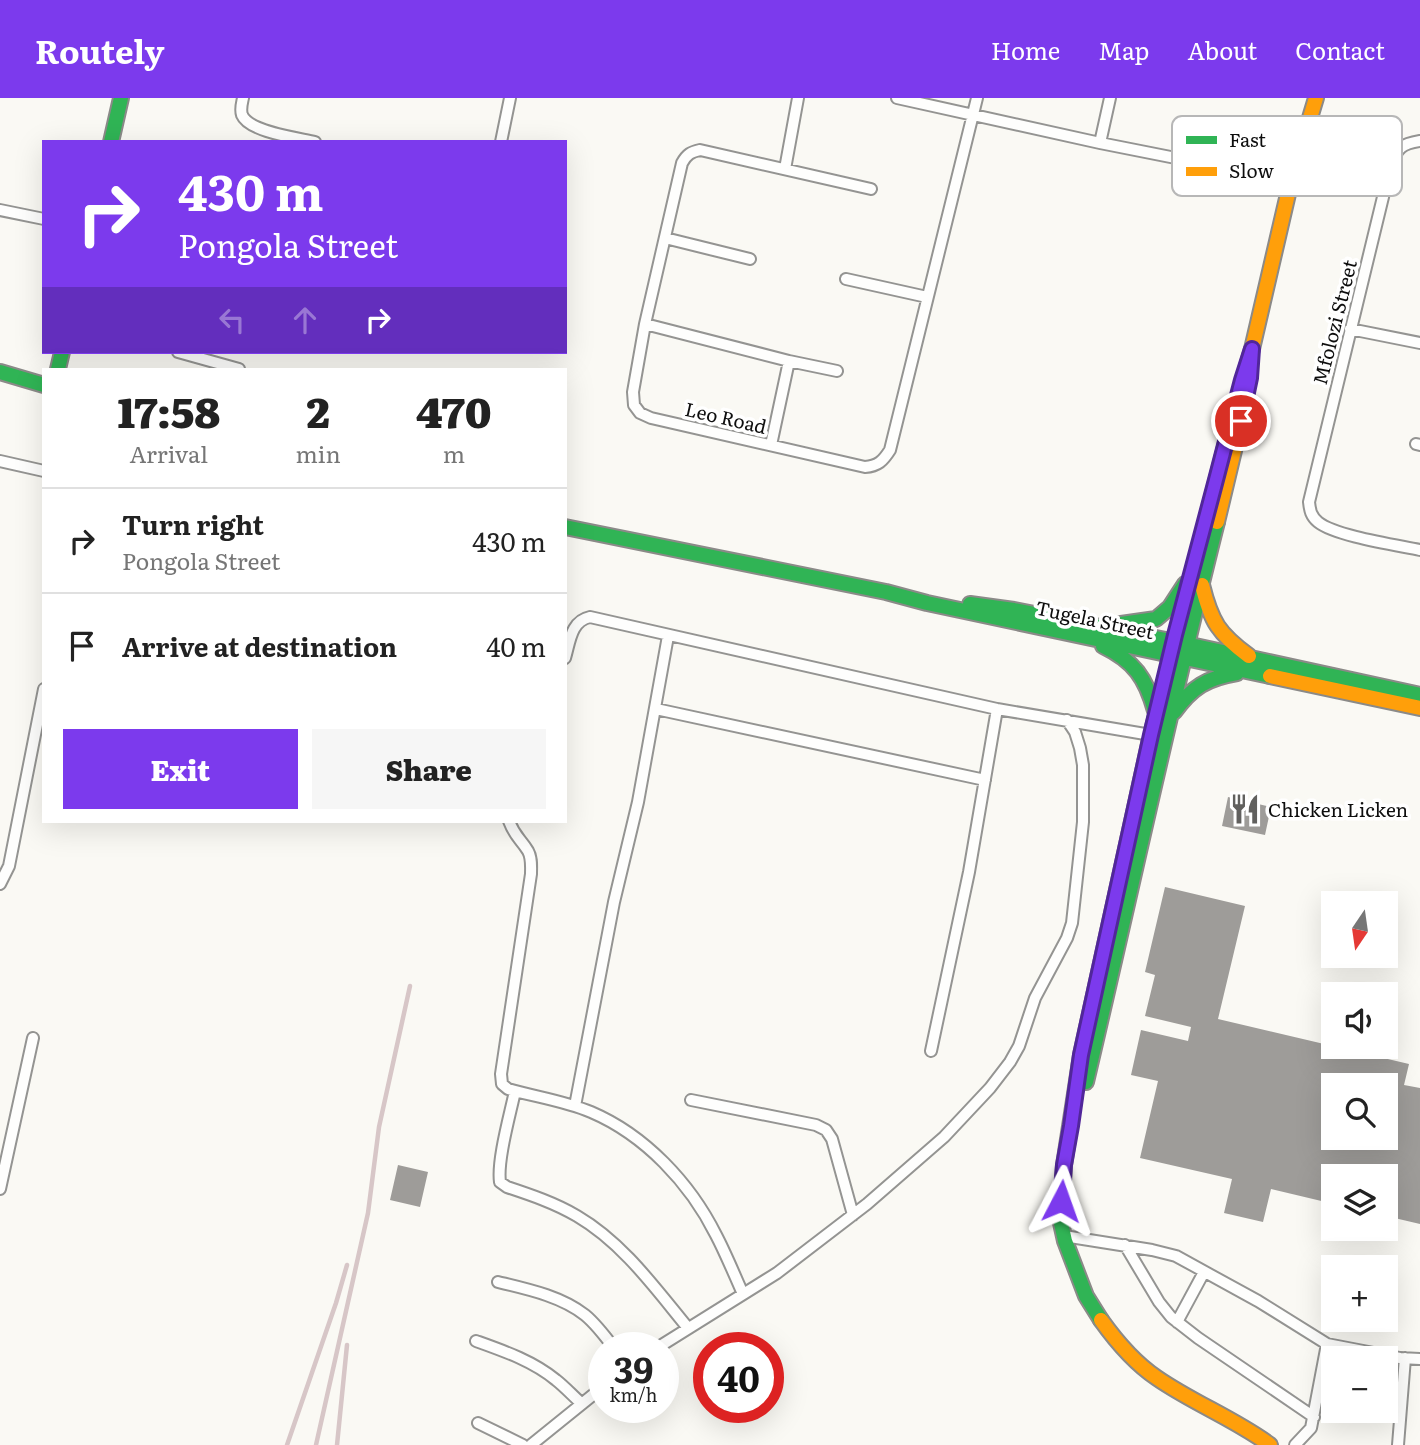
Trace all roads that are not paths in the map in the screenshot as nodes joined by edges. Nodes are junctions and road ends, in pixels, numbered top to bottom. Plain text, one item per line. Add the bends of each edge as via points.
1 (121, 98) edge
2 (243, 98) edge
3 (510, 98) edge
4 (798, 98) edge
5 (897, 98) edge
6 (976, 98) edge
7 (1110, 98) edge
8 (1317, 98) edge
9 (972, 115) junction
10 (1311, 116) edge
11 (111, 140) edge
12 (306, 140) edge
13 (501, 140) edge
14 (1420, 141) edge
15 (1100, 143) junction
16 (1402, 146) edge
17 (1172, 157) edge
18 (785, 169) junction
19 (871, 189) dead end
20 (1288, 196) edge
21 (1383, 196) edge
22 (0, 210) edge
23 (42, 219) edge
24 (665, 238) junction
25 (750, 259) dead end
26 (846, 279) dead end
27 (927, 297) junction
28 (645, 324) junction
29 (1350, 329) junction
30 (1420, 343) edge
31 (185, 354) edge
32 (789, 361) junction
33 (235, 368) edge
34 (837, 371) dead end
35 (0, 372) edge
36 (42, 384) edge
37 (771, 445) junction
38 (0, 461) edge
39 (42, 471) edge
40 (567, 527) edge
41 (1420, 550) edge
42 (1196, 578) junction
43 (886, 593) junction
44 (1096, 627) junction
45 (668, 636) junction
46 (1083, 637) junction
47 (1178, 650) junction
48 (567, 652) edge
49 (1251, 665) junction
50 (1420, 695) edge
51 (42, 701) edge
52 (1420, 708) edge
53 (656, 709) junction
54 (997, 709) junction
55 (1163, 718) junction
56 (1067, 720) junction
57 (1151, 735) junction
58 (985, 780) junction
59 (510, 823) edge
60 (0, 884) edge
61 (33, 1038) dead end
62 (931, 1051) dead end
63 (516, 1091) junction
64 (691, 1100) dead end
65 (575, 1106) junction
66 (1071, 1126) junction
67 (0, 1189) edge
68 (853, 1215) junction
69 (1064, 1236) junction
70 (1125, 1245) junction
71 (1204, 1272) junction
72 (498, 1282) dead end
73 (743, 1294) junction
74 (1177, 1322) junction
75 (688, 1328) junction
76 (601, 1332) edge
77 (679, 1334) edge
78 (476, 1341) dead end
79 (1327, 1345) junction
80 (1405, 1359) junction
81 (1420, 1359) edge
82 (588, 1398) edge
83 (581, 1403) junction
84 (1314, 1417) junction
85 (478, 1423) dead end
86 (523, 1445) edge
87 (531, 1445) edge
88 (1270, 1445) edge
89 (1295, 1445) edge
90 (1398, 1445) edge

1 - 11 street
2 - 12 street via 243,116 249,123
3 - 13 street
4 - 18 street
5 - 9 street
6 - 9 street, Leo Road
7 - 15 street
8 - 10 street
9 - 15 street
9 - 27 street, Leo Road
14 - 16 street, Mfolozi Street
15 - 17 street
18 - 19 street, Leo Road
18 - 24 street, Leo Road via 692,151 682,163
20 - 42 street via 1252,349 1233,459
21 - 29 street, Mfolozi Street
22 - 23 street
24 - 25 street
24 - 28 street, Leo Road
26 - 27 street
27 - 37 street, Leo Road via 884,459 865,467
28 - 32 street
28 - 37 street, Leo Road via 633,392 639,413
29 - 30 street
29 - 41 street, Mfolozi Street via 1309,502 1311,515 1335,531
31 - 33 street
32 - 34 street
32 - 37 street
35 - 36 street
38 - 39 street
40 - 43 street, Tugela Street
42 - 44 street via 1156,619
42 - 47 street
42 - 49 street via 1218,630
43 - 44 street, Tugela Street via 1014,610
43 - 46 street, Tugela Street
44 - 47 street, Tugela Street
45 - 48 street via 590,617 576,625
45 - 53 street
45 - 54 street
46 - 47 street, Tugela Street
46 - 55 street via 1130,662 1144,678
47 - 49 street, Tugela Street
47 - 55 street
49 - 50 street, Tugela Street
49 - 52 street, Tugela Street
49 - 55 street via 1199,684
51 - 60 street via 9,866
53 - 58 street
53 - 65 street
54 - 56 street
54 - 58 street
55 - 57 street
55 - 66 street via 1081,1105
56 - 57 street
56 - 68 street via 1075,732 1083,765 1083,822 1067,938 1035,998 1015,1053 990,1088 944,1137
57 - 66 street via 1087,1025
58 - 62 street
59 - 63 street via 531,861 501,1074 504,1087
61 - 67 street
63 - 65 street
63 - 75 street via 500,1182 559,1206 593,1226 633,1263
64 - 68 street via 826,1130
65 - 73 street via 609,1121 669,1168 715,1233
66 - 69 street via 1061,1201
68 - 73 street
69 - 70 street
69 - 88 street via 1086,1296 1125,1350 1155,1377
70 - 71 street via 1177,1256
70 - 74 street via 1159,1303
71 - 74 street
71 - 79 street
72 - 76 street via 576,1309
73 - 75 street
74 - 84 street
75 - 77 street
78 - 83 street via 536,1366
79 - 80 street
79 - 84 street
80 - 81 street
80 - 90 street
82 - 83 street
83 - 87 street
84 - 89 street via 1311,1428
85 - 86 street

